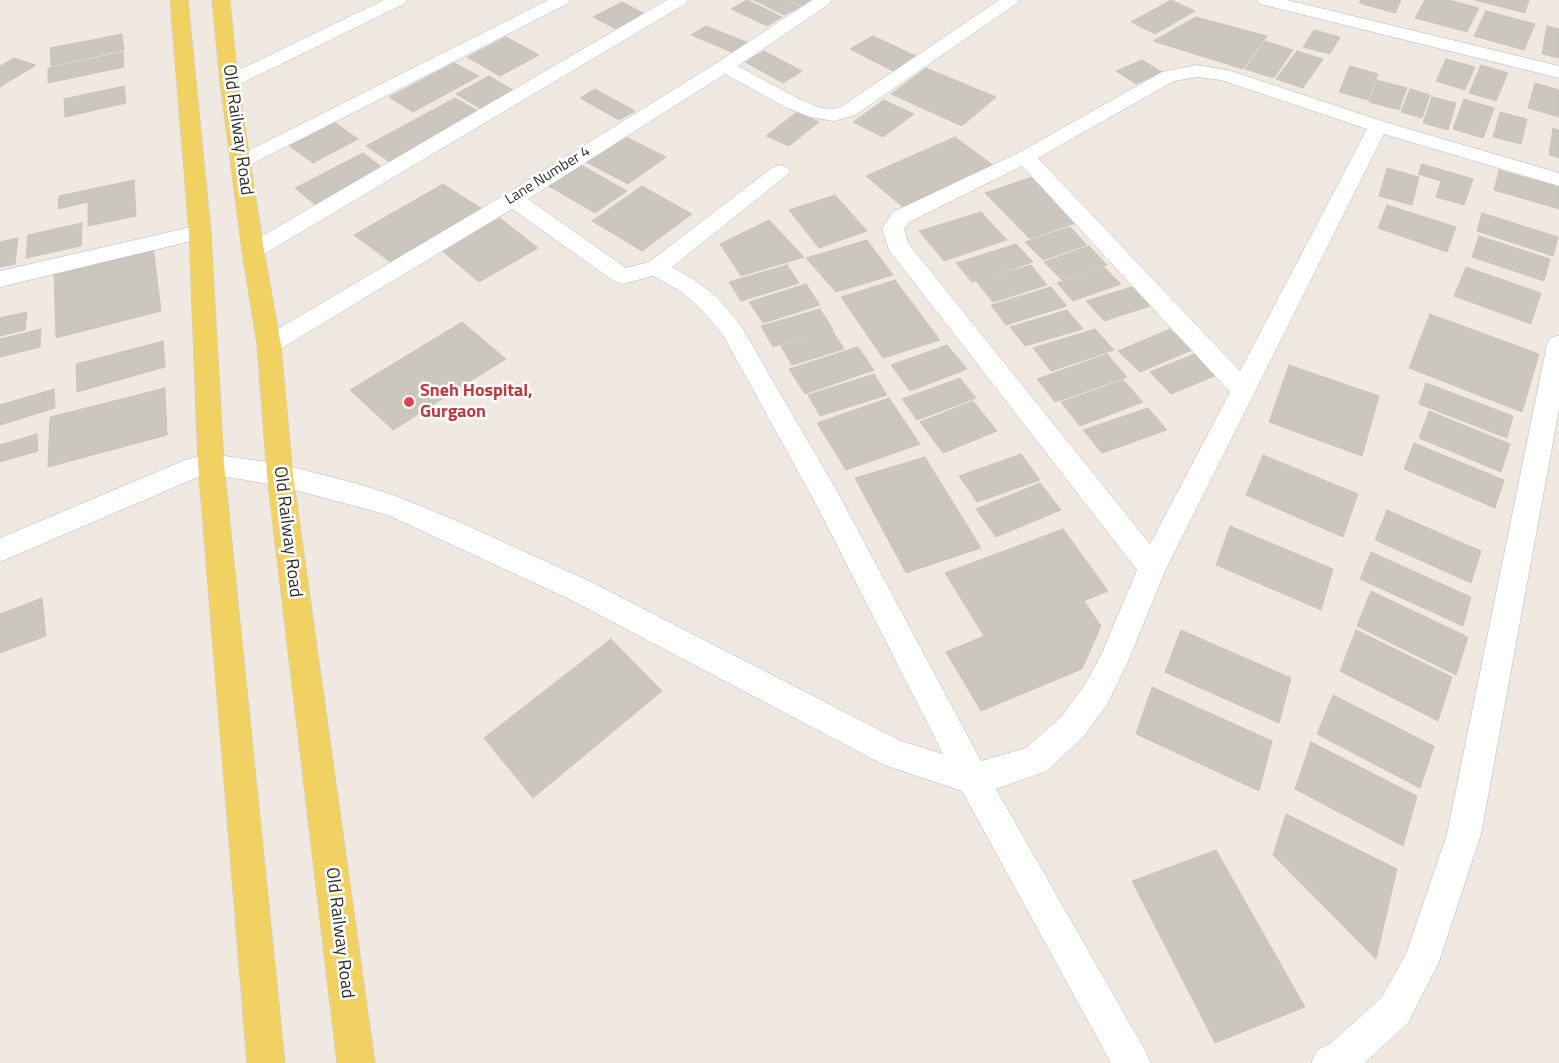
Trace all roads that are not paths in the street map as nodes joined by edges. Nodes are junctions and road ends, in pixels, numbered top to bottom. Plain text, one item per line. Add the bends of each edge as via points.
1 (179, 0) edge
2 (221, 0) edge
3 (398, 0) edge
4 (561, 0) edge
5 (679, 0) edge
6 (823, 0) edge
7 (1010, 0) edge
8 (1266, 0) edge
9 (725, 66) junction
10 (1559, 72) edge
11 (230, 82) junction
12 (1378, 126) junction
13 (1025, 157) junction
14 (241, 162) junction
15 (780, 171) dead end
16 (1559, 180) edge
17 (513, 198) junction
18 (200, 232) junction
19 (253, 251) junction
20 (656, 268) junction
21 (0, 279) edge
22 (1559, 344) edge
23 (268, 345) junction
24 (1243, 390) junction
25 (210, 464) junction
26 (280, 475) junction
27 (0, 550) edge
28 (1152, 568) junction
29 (973, 779) junction
30 (266, 1063) edge
31 (356, 1063) edge
32 (1132, 1063) edge
33 (1330, 1063) edge

1 - 18 main road
2 - 11 main road, Old Railway Road
3 - 11 street
4 - 14 street
5 - 19 street
6 - 9 street, Lane Number 4
7 - 9 street via 848,111 834,115 817,113 792,103
8 - 10 street
9 - 17 street, Lane Number 4
11 - 14 main road, Old Railway Road
12 - 13 street via 1224,76 1197,71 1169,76
12 - 16 street
12 - 24 street
13 - 24 street
13 - 28 street via 901,217 893,229 897,245
14 - 19 main road, Old Railway Road
15 - 20 street
17 - 20 street via 622,276
17 - 23 street, Lane Number 4
18 - 21 street
18 - 25 main road
19 - 23 main road, Old Railway Road
20 - 29 street via 688,286 709,303 732,330 828,501
22 - 33 street via 1464,834 1421,962 1395,1010 1343,1057
23 - 26 main road, Old Railway Road
24 - 28 street
25 - 26 street
25 - 27 street via 194,467
25 - 30 main road
26 - 29 street via 355,494 438,525 581,591 895,754
26 - 31 main road, Old Railway Road
28 - 29 street via 1097,694 1073,726 1036,760
29 - 32 street

